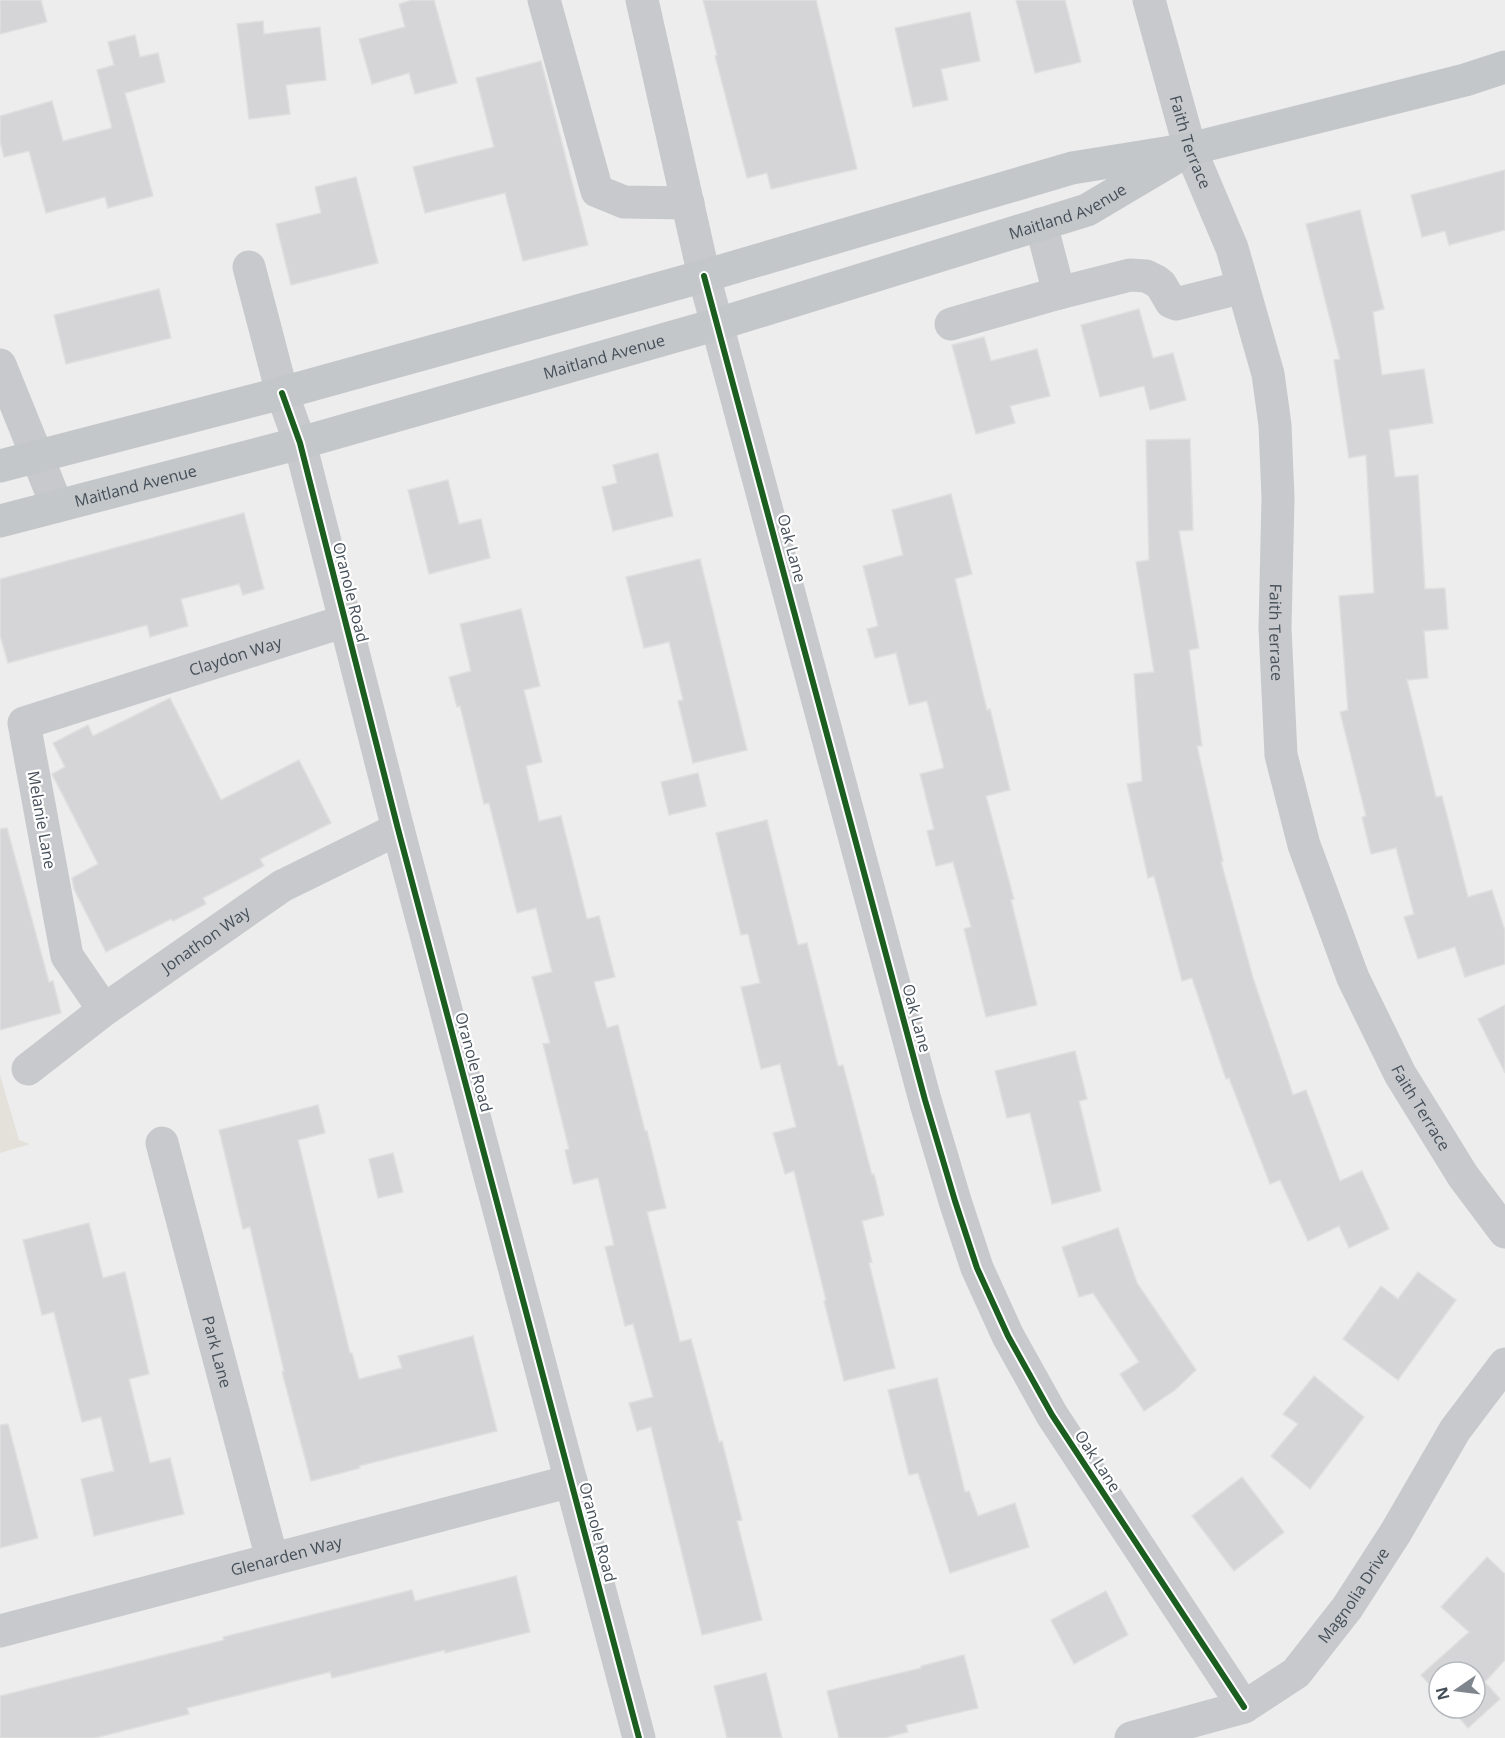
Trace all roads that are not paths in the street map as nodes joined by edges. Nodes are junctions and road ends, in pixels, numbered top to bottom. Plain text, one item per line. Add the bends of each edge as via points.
1 (544, 0) edge
2 (642, 0) edge
3 (1149, 0) edge
4 (1505, 67) edge
5 (1190, 149) junction
6 (688, 203) junction
7 (1041, 224) junction
8 (249, 267) dead end
9 (704, 276) junction
10 (1243, 287) junction
11 (1059, 293) junction
12 (718, 324) junction
13 (951, 324) dead end
14 (0, 365) edge
15 (282, 393) junction
16 (300, 444) junction
17 (37, 456) junction
18 (0, 466) edge
19 (57, 506) junction
20 (0, 521) edge
21 (345, 621) junction
22 (125, 691) joint
23 (398, 829) junction
24 (104, 1010) junction
25 (28, 1069) dead end
26 (162, 1143) dead end
27 (1505, 1232) edge
28 (1505, 1364) edge
29 (571, 1481) junction
30 (272, 1559) junction
31 (0, 1631) edge
32 (1244, 1707) junction
33 (639, 1738) edge
34 (1131, 1738) edge

1 - 6 street via 597,191 624,202
2 - 6 street, Oak Lane
3 - 5 street, Faith Terrace
4 - 5 main road, Maitland Avenue
5 - 7 main road, Maitland Avenue via 1087,210
5 - 9 main road, Maitland Avenue via 1072,168
5 - 10 street, Faith Terrace via 1232,248
6 - 9 street, Oak Lane
7 - 11 street
7 - 12 main road, Maitland Avenue
8 - 15 street, Oranole Road
9 - 12 street, Oak Lane
9 - 15 main road, Maitland Avenue
10 - 11 street via 1176,304 1156,281 1138,274
10 - 27 street, Faith Terrace via 1268,374 1275,425 1275,628 1281,755 1304,845 1353,978 1400,1074 1463,1176
11 - 13 street
12 - 16 main road, Maitland Avenue
12 - 32 street, Oak Lane via 925,1100 977,1268 1008,1336 1052,1414
14 - 17 street
15 - 16 street, Oranole Road
15 - 17 main road, Maitland Avenue
16 - 19 main road, Maitland Avenue
16 - 21 street, Oranole Road
17 - 18 main road, Maitland Avenue
17 - 19 street
19 - 20 main road, Maitland Avenue
21 - 22 street, Claydon Way
21 - 23 street, Oranole Road
22 - 24 street, Melanie Lane via 24,723 67,956
23 - 24 street, Jonathon Way via 282,886
23 - 29 street, Oranole Road
24 - 25 street, Jonathon Way
26 - 30 street, Park Lane
28 - 32 street, Magnolia Drive via 1455,1430 1347,1608 1296,1673
29 - 30 street, Glenarden Way
29 - 33 street, Oranole Road
30 - 31 street, Glenarden Way
32 - 34 street, Magnolia Drive

